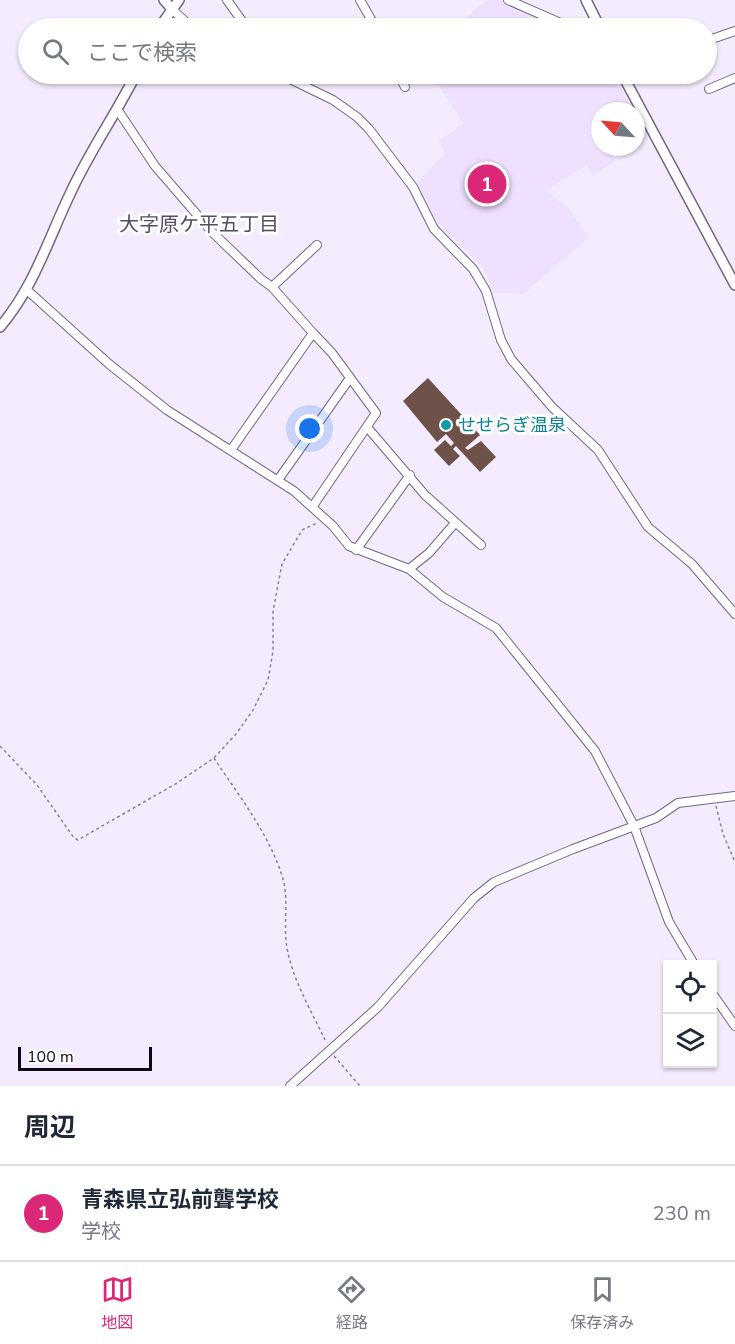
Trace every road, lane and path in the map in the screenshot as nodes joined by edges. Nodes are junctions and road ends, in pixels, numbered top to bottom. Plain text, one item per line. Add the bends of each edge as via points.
1 (164, 0) edge
2 (179, 0) edge
3 (227, 0) edge
4 (360, 0) edge
5 (508, 0) edge
6 (586, 0) edge
7 (172, 9) junction
8 (166, 18) edge
9 (181, 18) edge
10 (240, 18) edge
11 (370, 18) edge
12 (549, 18) edge
13 (595, 18) edge
14 (735, 31) edge
15 (717, 37) edge
16 (735, 78) edge
17 (131, 84) edge
18 (300, 84) edge
19 (403, 84) edge
20 (627, 84) edge
21 (405, 87) dead end
22 (709, 88) dead end
23 (117, 109) junction
24 (317, 245) dead end
25 (735, 285) edge
26 (272, 287) junction
27 (27, 290) junction
28 (0, 327) edge
29 (313, 333) junction
30 (350, 378) junction
31 (367, 427) junction
32 (231, 450) junction
33 (410, 475) junction
34 (278, 480) junction
35 (313, 506) junction
36 (326, 518) junction
37 (455, 524) junction
38 (481, 545) dead end
39 (356, 550) junction
40 (409, 569) junction
41 (735, 614) edge
42 (0, 746) edge
43 (213, 758) junction
44 (735, 796) edge
45 (714, 800) junction
46 (634, 826) junction
47 (735, 862) edge
48 (692, 960) edge
49 (717, 1000) edge
50 (735, 1026) edge
51 (330, 1050) junction
52 (290, 1086) edge
53 (360, 1086) edge

1 - 7 street
2 - 7 street
3 - 10 street
4 - 11 street
5 - 12 street
6 - 13 street
7 - 8 street
7 - 9 street
14 - 15 street
16 - 22 street
17 - 23 street
18 - 41 street via 340,104 369,129 413,187 434,229 473,269 486,291 511,359 561,417 598,450 648,527 692,564
19 - 21 street
20 - 25 street
23 - 26 street via 155,166 212,231
23 - 27 street via 70,192
24 - 26 street
26 - 29 street
27 - 28 street
27 - 32 street via 167,410
29 - 30 street
29 - 32 street
30 - 31 street via 376,413
30 - 34 street
31 - 33 street
31 - 35 street
32 - 34 street
33 - 37 street
33 - 39 street
34 - 35 street
35 - 36 street
36 - 39 street
36 - 43 path via 302,530 282,564 273,611 268,680 253,710
37 - 38 street
37 - 40 street
39 - 40 street
40 - 46 street via 442,597 496,628 591,745
42 - 43 path via 37,785 78,840
43 - 51 path via 277,864 287,900 288,951
44 - 45 street
45 - 46 street via 678,803 656,818
45 - 47 path
46 - 48 street via 669,922
46 - 51 street via 494,882 474,898 378,1007
49 - 50 street
51 - 52 street
51 - 53 path

